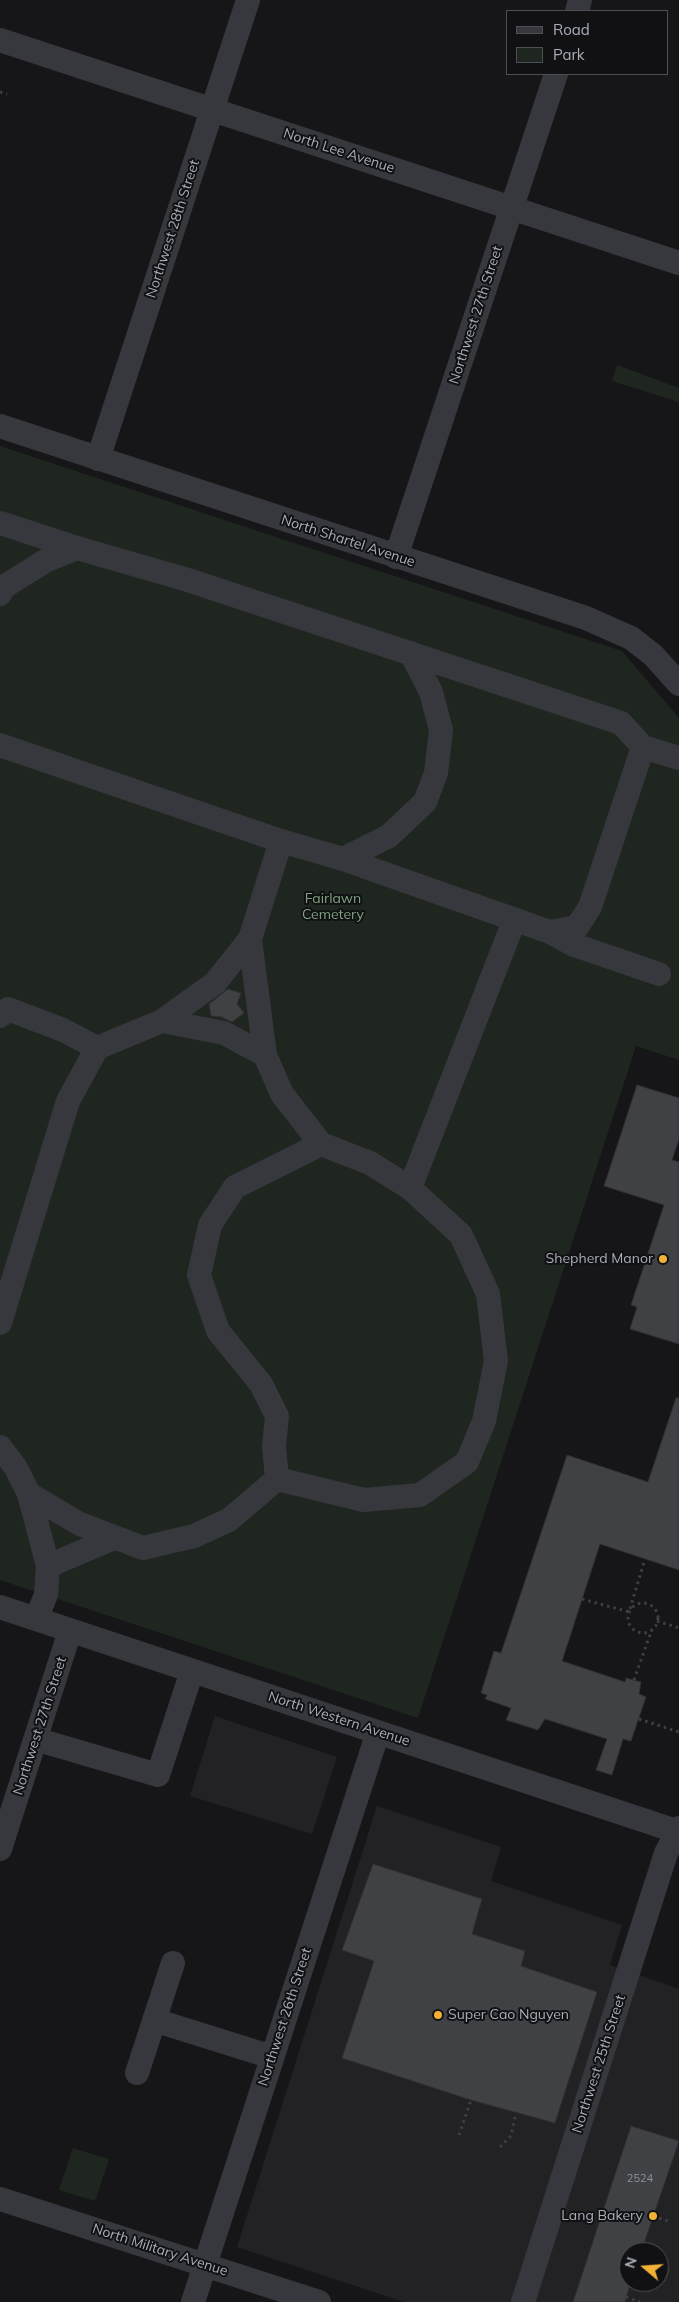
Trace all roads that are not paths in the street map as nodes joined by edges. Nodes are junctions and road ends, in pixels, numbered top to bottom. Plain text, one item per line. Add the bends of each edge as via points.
1 (248, 0) edge
2 (0, 40) edge
3 (556, 75) edge
4 (212, 110) junction
5 (512, 208) junction
6 (679, 262) edge
7 (0, 426) edge
8 (98, 459) junction
9 (0, 523) edge
10 (77, 548) junction
11 (396, 557) junction
12 (0, 594) edge
13 (412, 654) junction
14 (678, 680) edge
15 (0, 745) edge
16 (643, 747) junction
17 (679, 758) edge
18 (281, 840) junction
19 (343, 859) junction
20 (514, 921) junction
21 (550, 932) junction
22 (250, 939) junction
23 (659, 974) dead end
24 (2, 1010) edge
25 (162, 1022) junction
26 (97, 1048) junction
27 (265, 1055) junction
28 (321, 1144) junction
29 (410, 1188) junction
30 (0, 1323) edge
31 (0, 1447) edge
32 (277, 1479) junction
33 (29, 1494) junction
34 (114, 1538) junction
35 (48, 1566) junction
36 (0, 1607) edge
37 (36, 1619) junction
38 (70, 1630) junction
39 (192, 1671) junction
40 (378, 1732) junction
41 (35, 1739) junction
42 (679, 1830) edge
43 (0, 1849) edge
44 (173, 1963) dead end
45 (154, 2020) junction
46 (272, 2056) junction
47 (137, 2073) dead end
48 (0, 2199) edge
49 (205, 2265) junction
50 (193, 2302) edge
51 (319, 2302) edge
52 (523, 2302) edge

1 - 4 street, Northwest 28th Street
2 - 4 street, North Lee Avenue
3 - 5 street, Northwest 27th Street
4 - 5 street, North Lee Avenue
4 - 8 street, Northwest 28th Street
5 - 6 street, North Lee Avenue
5 - 11 street, Northwest 27th Street
7 - 8 street, North Shartel Avenue
8 - 11 street, North Shartel Avenue
9 - 10 street
10 - 12 street via 47,560 5,586
10 - 13 street via 188,580
11 - 14 street, North Shartel Avenue via 616,630 654,655
13 - 16 street via 621,723
13 - 19 street via 431,692 441,730 436,773 425,802 389,836
15 - 18 street
16 - 17 street
16 - 21 street via 590,907 577,927
18 - 19 street
18 - 22 street
19 - 20 street
20 - 21 street
20 - 29 street
21 - 23 street via 574,944
22 - 25 street via 215,983
22 - 27 street
24 - 26 street via 63,1030
25 - 26 street
25 - 27 street via 224,1033
26 - 30 street via 68,1101
27 - 28 street via 282,1094
28 - 29 street via 370,1163
28 - 32 street via 235,1187 210,1225 199,1276 218,1331 262,1384 277,1416 274,1446
29 - 32 street via 461,1235 488,1294 496,1360 484,1420 467,1462 420,1495 364,1500
31 - 33 street via 16,1468
32 - 34 street via 229,1520 194,1536 143,1548
33 - 34 street via 80,1524
33 - 35 street
34 - 35 street
35 - 37 street via 46,1594
36 - 37 street, North Western Avenue
37 - 38 street, North Western Avenue
38 - 39 street, North Western Avenue
38 - 41 street, Northwest 27th Street
39 - 40 street, North Western Avenue
39 - 41 street via 158,1775
40 - 42 street, North Western Avenue
40 - 46 street, Northwest 26th Street
41 - 43 street, Northwest 27th Street
42 - 52 street, Northwest 25th Street via 663,1861
44 - 45 street
45 - 46 street
45 - 47 street
46 - 49 street, Northwest 26th Street
48 - 49 street, North Military Avenue
49 - 50 street, Northwest 26th Street
49 - 51 street, North Military Avenue

